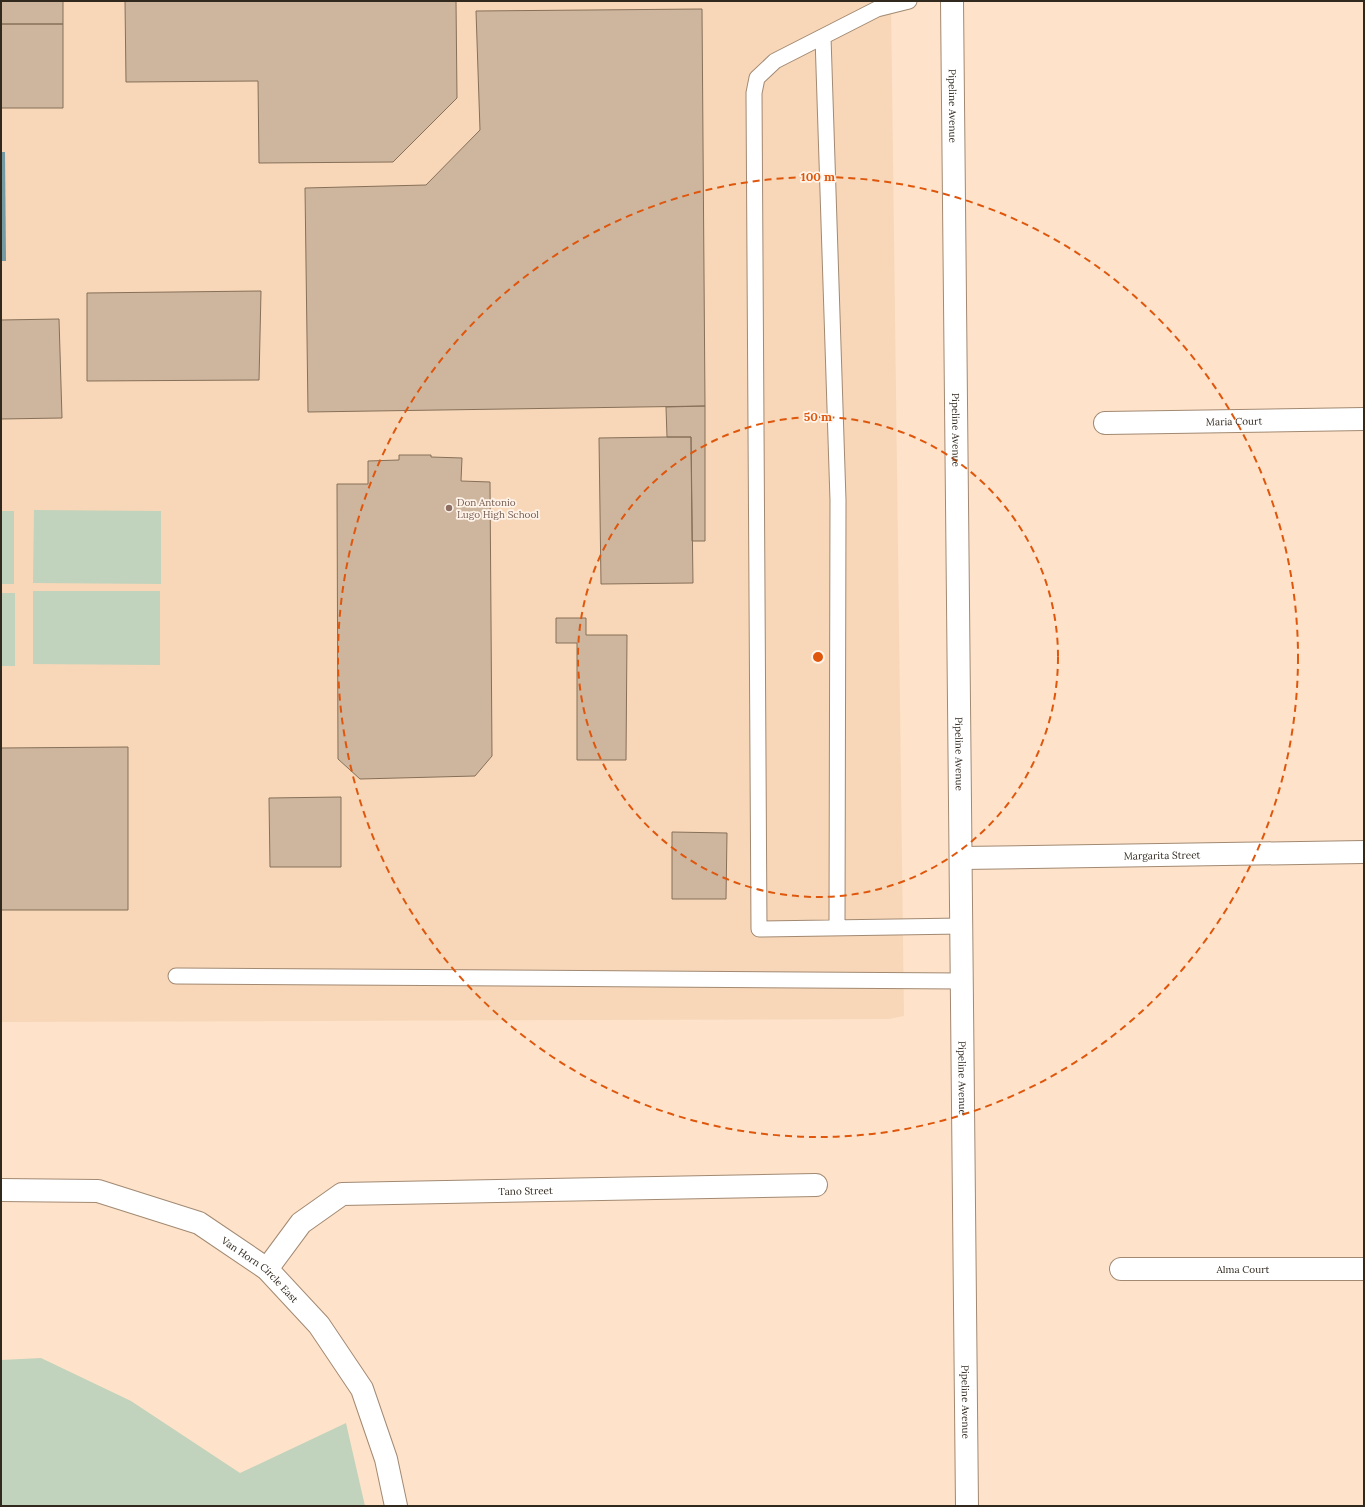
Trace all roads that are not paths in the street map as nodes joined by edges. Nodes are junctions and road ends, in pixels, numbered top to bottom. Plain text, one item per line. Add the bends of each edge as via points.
1 (909, 1) edge
2 (952, 1) edge
3 (823, 36) junction
4 (1364, 419) edge
5 (1105, 423) dead end
6 (1364, 852) edge
7 (961, 858) junction
8 (962, 926) junction
9 (837, 927) junction
10 (176, 976) dead end
11 (962, 981) junction
12 (816, 1185) dead end
13 (1, 1190) edge
14 (267, 1269) junction
15 (1122, 1269) dead end
16 (1364, 1269) edge
17 (396, 1506) edge
18 (967, 1506) edge

1 - 3 lane via 876,9
2 - 7 street, Pipeline Avenue
3 - 9 lane via 838,500
3 - 9 lane via 775,60 757,78 754,93 759,929
4 - 5 street, Maria Court
6 - 7 street, Margarita Street
7 - 8 street, Pipeline Avenue
8 - 9 lane
8 - 11 street, Pipeline Avenue
10 - 11 lane
11 - 18 street, Pipeline Avenue
12 - 14 street, Tano Street via 342,1194 302,1222
13 - 14 street, Van Horn Circle East via 98,1191 199,1222
14 - 17 street, Van Horn Circle East via 319,1325 362,1389 386,1459
15 - 16 street, Alma Court

